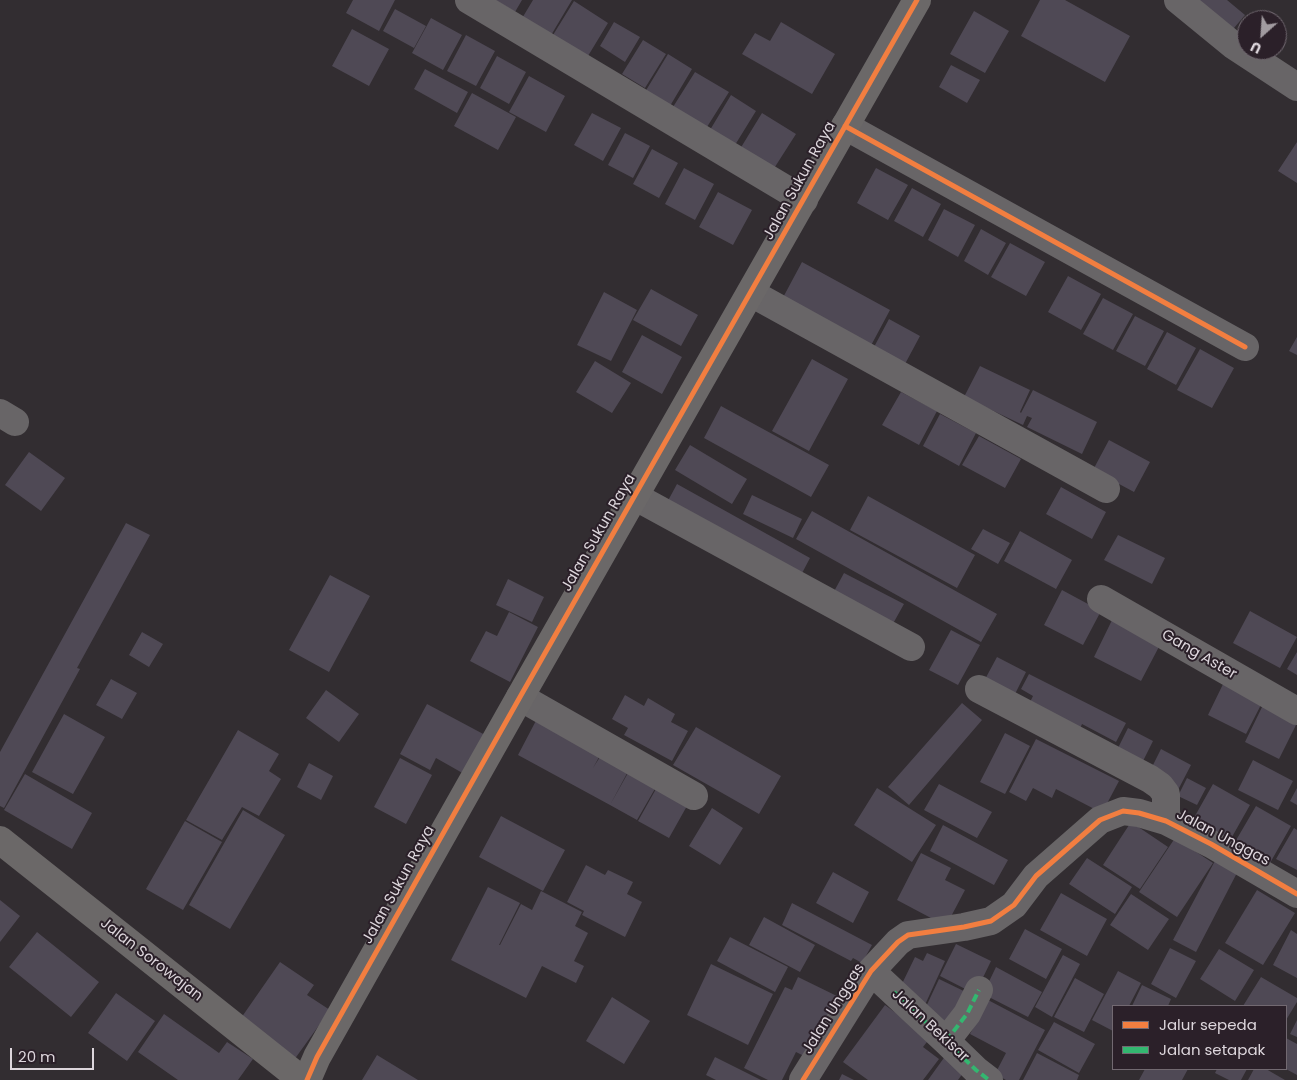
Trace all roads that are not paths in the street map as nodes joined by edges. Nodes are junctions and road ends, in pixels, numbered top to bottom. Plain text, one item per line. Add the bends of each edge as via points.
1 (469, 0) edge
2 (917, 0) edge
3 (1178, 0) edge
4 (1297, 87) edge
5 (845, 126) junction
6 (804, 200) junction
7 (751, 293) junction
8 (1245, 346) dead end
9 (1106, 489) dead end
10 (634, 496) junction
11 (1101, 599) dead end
12 (911, 647) dead end
13 (979, 689) dead end
14 (520, 697) junction
15 (1297, 711) edge
16 (694, 796) dead end
17 (1166, 821) junction
18 (0, 840) edge
19 (1297, 894) edge
20 (871, 971) junction
21 (979, 990) dead end
22 (946, 1041) junction
23 (302, 1080) edge
24 (307, 1080) edge
25 (803, 1080) edge
26 (989, 1080) edge

1 - 6 street
2 - 5 street, Jalan Sukun Raya
3 - 4 street via 1233,45
5 - 6 street, Jalan Sukun Raya
5 - 8 street
6 - 7 street, Jalan Sukun Raya
7 - 9 street
7 - 10 street, Jalan Sukun Raya
10 - 12 street
10 - 14 street, Jalan Sukun Raya
11 - 15 street, Gang Aster
13 - 17 street via 1160,786 1166,794
14 - 16 street
14 - 24 street, Jalan Sukun Raya
17 - 19 street, Jalan Unggas
17 - 20 street, Jalan Unggas via 1123,811 1100,820 1036,876 1014,905 991,921 908,935
18 - 23 street, Jalan Sorowajan
20 - 22 street, Jalan Bekisar
20 - 25 street, Jalan Unggas
21 - 22 street via 967,1014
22 - 26 street, Jalan Bekisar

